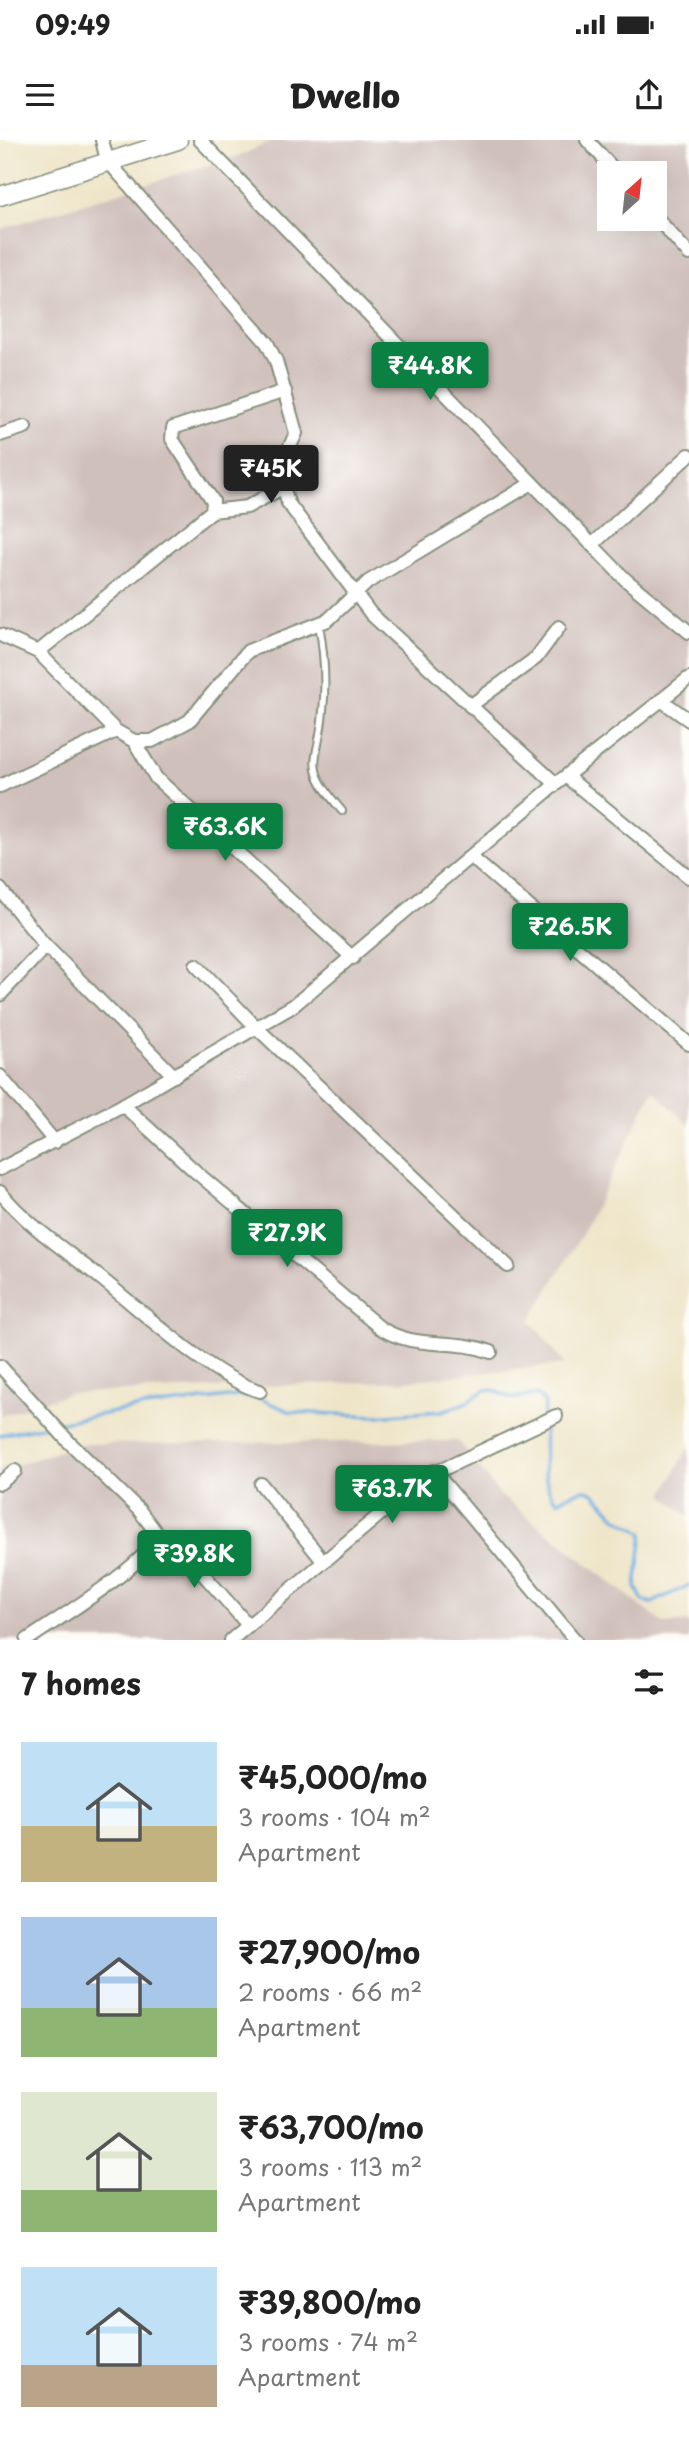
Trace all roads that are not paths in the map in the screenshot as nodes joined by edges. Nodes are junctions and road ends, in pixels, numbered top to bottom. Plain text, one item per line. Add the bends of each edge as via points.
1 (102, 140) edge
2 (178, 140) edge
3 (200, 140) edge
4 (587, 140) edge
5 (107, 160) junction
6 (606, 161) edge
7 (0, 196) edge
8 (667, 229) edge
9 (689, 254) edge
10 (285, 391) junction
11 (25, 427) dead end
12 (0, 435) edge
13 (689, 455) edge
14 (531, 483) junction
15 (282, 488) junction
16 (212, 511) junction
17 (592, 545) junction
18 (353, 593) junction
19 (319, 624) junction
20 (559, 627) dead end
21 (689, 632) edge
22 (0, 635) edge
23 (38, 652) junction
24 (689, 678) edge
25 (661, 699) junction
26 (470, 706) junction
27 (689, 720) edge
28 (116, 731) junction
29 (134, 741) junction
30 (562, 780) junction
31 (0, 786) edge
32 (342, 810) dead end
33 (471, 858) junction
34 (689, 877) edge
35 (0, 889) edge
36 (43, 943) junction
37 (353, 958) junction
38 (196, 965) dead end
39 (0, 995) edge
40 (258, 1029) junction
41 (689, 1044) edge
42 (0, 1076) edge
43 (174, 1076) junction
44 (123, 1105) junction
45 (55, 1142) junction
46 (0, 1169) edge
47 (0, 1192) edge
48 (508, 1266) dead end
49 (491, 1352) dead end
50 (0, 1366) edge
51 (260, 1391) dead end
52 (556, 1416) dead end
53 (15, 1471) dead end
54 (434, 1471) junction
55 (0, 1483) edge
56 (261, 1485) dead end
57 (158, 1535) junction
58 (323, 1561) junction
59 (248, 1625) junction
60 (27, 1640) edge
61 (231, 1640) edge
62 (575, 1640) edge

1 - 5 street
2 - 5 main road
3 - 14 street
4 - 6 street
5 - 7 main road
5 - 10 street via 267,343
8 - 9 street
10 - 15 street via 296,433 279,471
10 - 16 street via 173,428 172,439 213,501
11 - 12 street
13 - 17 street
14 - 17 street
14 - 18 street
15 - 16 street via 247,507
15 - 18 street
16 - 23 street
17 - 21 street via 644,597
18 - 19 street via 343,608
18 - 26 street via 392,636
19 - 29 street via 248,651 189,721 165,736 144,743
19 - 32 lane via 323,711 313,756 320,782
20 - 26 street via 536,658
22 - 23 street
23 - 28 street
24 - 25 street
25 - 27 street
25 - 30 street
26 - 30 street
28 - 29 street
28 - 31 street
29 - 37 street via 156,778
30 - 33 street
30 - 34 street
33 - 37 street
33 - 41 street
35 - 36 street
36 - 39 street via 42,952
36 - 43 street
37 - 40 street
38 - 40 street
40 - 43 street
40 - 48 street
42 - 45 street
43 - 44 street
44 - 45 street
44 - 49 street via 386,1332 405,1342 455,1343
45 - 46 street
47 - 51 street via 30,1224 164,1329 226,1376
50 - 57 street
52 - 54 street
53 - 55 street
54 - 58 street
54 - 62 street
56 - 58 street
57 - 59 street via 189,1558
57 - 60 street via 135,1563
58 - 59 street
59 - 61 street

